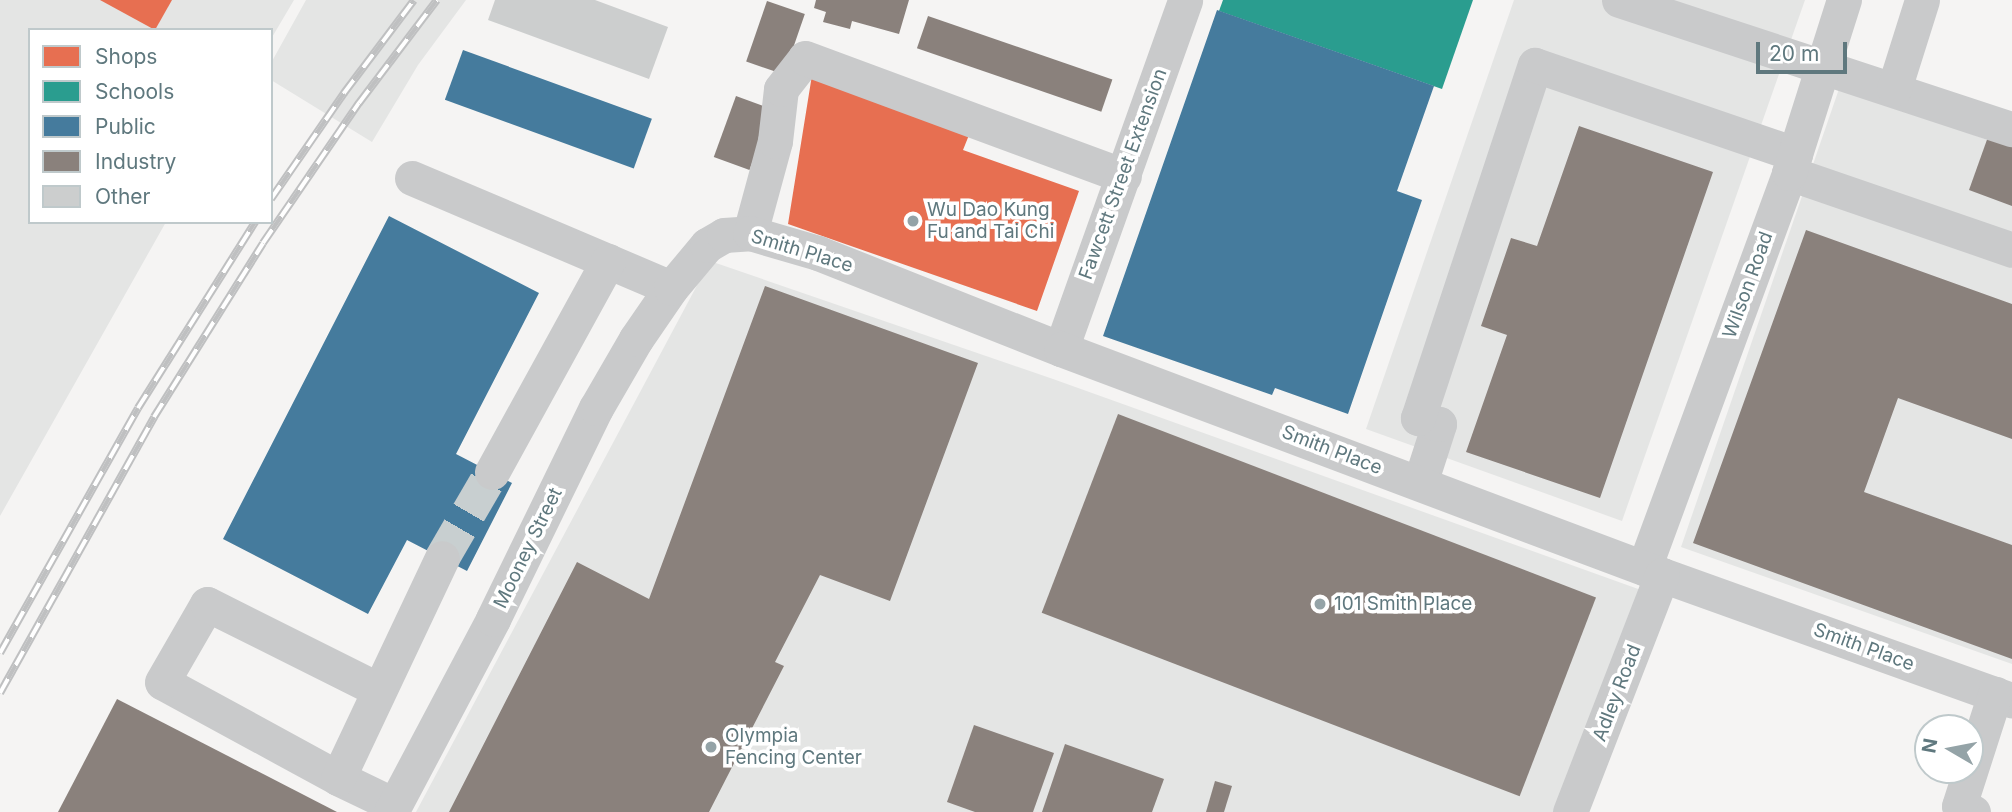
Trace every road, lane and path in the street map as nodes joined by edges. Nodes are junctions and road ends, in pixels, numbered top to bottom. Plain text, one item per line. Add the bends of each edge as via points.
1 (1185, 0) edge
2 (1619, 0) edge
3 (1844, 0) edge
4 (1923, 0) edge
5 (1824, 65) junction
6 (1894, 89) junction
7 (2012, 130) edge
8 (1792, 164) junction
9 (1124, 176) junction
10 (412, 178) dead end
11 (750, 233) junction
12 (2012, 250) edge
13 (608, 261) junction
14 (671, 288) junction
15 (1061, 348) junction
16 (492, 472) tunnel mouth
17 (1420, 483) junction
18 (442, 558) tunnel mouth
19 (1653, 571) junction
20 (379, 690) junction
21 (2003, 697) edge
22 (338, 778) junction
23 (393, 809) edge
24 (1570, 812) edge
25 (1973, 812) edge

1 - 9 street, Fawcett Street Extension
2 - 5 street
3 - 5 street, Wilson Road
4 - 6 street
5 - 6 street
5 - 8 street, Wilson Road
6 - 7 street
8 - 12 street
8 - 17 street via 1535,65 1418,418 1440,424
8 - 19 street, Wilson Road
9 - 11 street via 805,58 781,89 775,141
9 - 15 street, Fawcett Street Extension
10 - 13 street
11 - 14 street, Smith Place via 724,234 707,244
11 - 15 street, Smith Place via 818,253
13 - 14 street
13 - 16 street
14 - 23 street, Mooney Street via 596,408
15 - 17 street, Smith Place
17 - 19 street, Smith Place
18 - 20 street
19 - 21 street, Smith Place
19 - 24 street, Adley Road
20 - 22 street
20 - 22 street via 208,604 162,682
21 - 25 street via 1959,806
22 - 23 street

